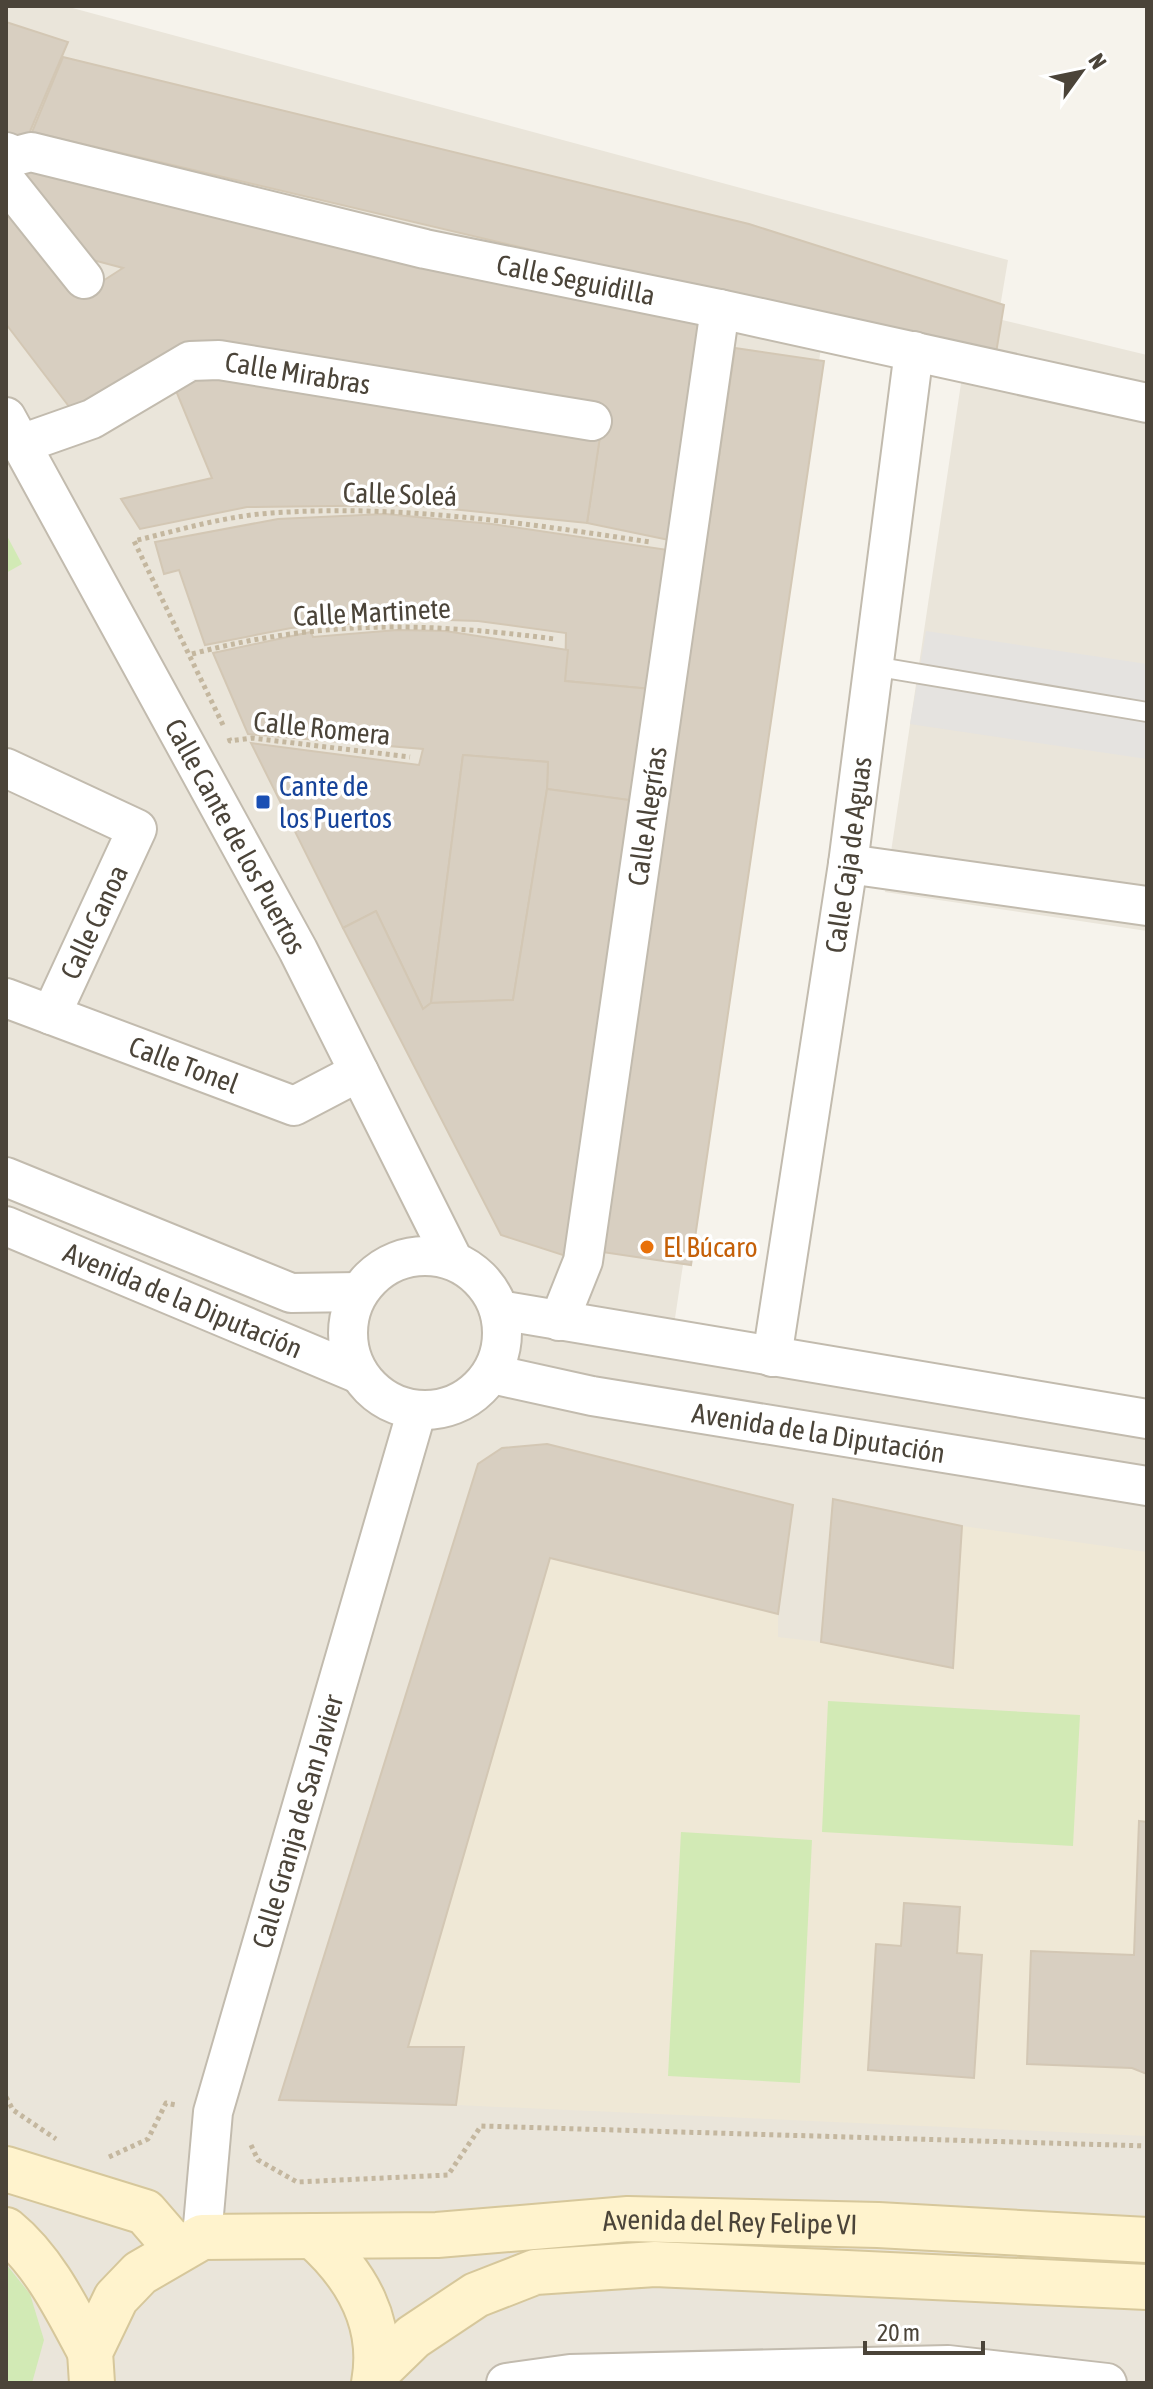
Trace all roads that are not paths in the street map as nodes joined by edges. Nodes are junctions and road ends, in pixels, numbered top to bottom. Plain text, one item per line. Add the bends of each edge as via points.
1 (6, 152) edge
2 (6, 181) edge
3 (84, 279) dead end
4 (720, 309) junction
5 (914, 351) junction
6 (1147, 403) edge
7 (592, 421) dead end
8 (13, 430) edge
9 (873, 666) junction
10 (1147, 712) edge
11 (6, 768) edge
12 (848, 864) junction
13 (1147, 906) edge
14 (6, 998) edge
15 (51, 1015) junction
16 (359, 1072) junction
17 (6, 1177) edge
18 (6, 1226) edge
19 (453, 1260) junction
20 (359, 1292) junction
21 (499, 1310) junction
22 (559, 1321) junction
23 (772, 1357) junction
24 (359, 1374) junction
25 (492, 1374) junction
26 (417, 1410) junction
27 (1147, 1419) edge
28 (1147, 1486) edge
29 (6, 2136) edge
30 (71, 2163) junction
31 (6, 2169) edge
32 (6, 2230) edge
33 (313, 2236) junction
34 (1147, 2240) edge
35 (190, 2243) junction
36 (1147, 2287) edge
37 (91, 2367) edge
38 (947, 2374) edge
39 (375, 2378) edge
40 (506, 2383) edge
41 (1107, 2383) edge

1 - 4 street, Calle Seguidilla via 31,152 425,249
2 - 3 street
4 - 5 street, Calle Seguidilla
4 - 22 street, Calle Alegrías via 583,1261
5 - 6 street, Calle Seguidilla
5 - 9 street, Calle Caja de Aguas
7 - 8 street, Calle Mirabras via 219,360 190,361 92,419
8 - 16 street, Calle Cante de los Puertos via 298,950
9 - 10 lane
9 - 12 street, Calle Caja de Aguas
11 - 15 street, Calle Canoa via 137,829
12 - 13 street
12 - 23 street, Calle Caja de Aguas
14 - 15 street, Calle Tonel
15 - 16 street, Calle Tonel via 294,1106
16 - 19 street, Calle Cante de los Puertos
17 - 20 street, Avenida de la Diputación via 291,1293
18 - 24 street, Avenida de la Diputación
19 - 20 street via 427,1255 400,1259 376,1271
19 - 21 street via 489,1289
20 - 24 street via 349,1319 348,1347
21 - 22 street
21 - 25 street via 503,1342
22 - 23 street
23 - 27 street
24 - 26 street via 374,1392
25 - 26 street via 459,1403
25 - 28 street, Avenida de la Diputación via 592,1396
26 - 35 street, Calle Granja de San Javier via 213,2112
29 - 30 main road
30 - 31 main road
30 - 35 main road
32 - 37 main road via 57,2290
33 - 34 main road, Avenida del Rey Felipe VI via 437,2235 628,2219 878,2225
33 - 35 main road, Avenida del Rey Felipe VI
33 - 39 main road via 340,2260 361,2290 378,2358
35 - 37 main road via 140,2273 116,2298
36 - 39 main road, Avenida del Rey Felipe VI via 655,2264 535,2272 476,2295 413,2337
38 - 40 street via 570,2374
38 - 41 street

